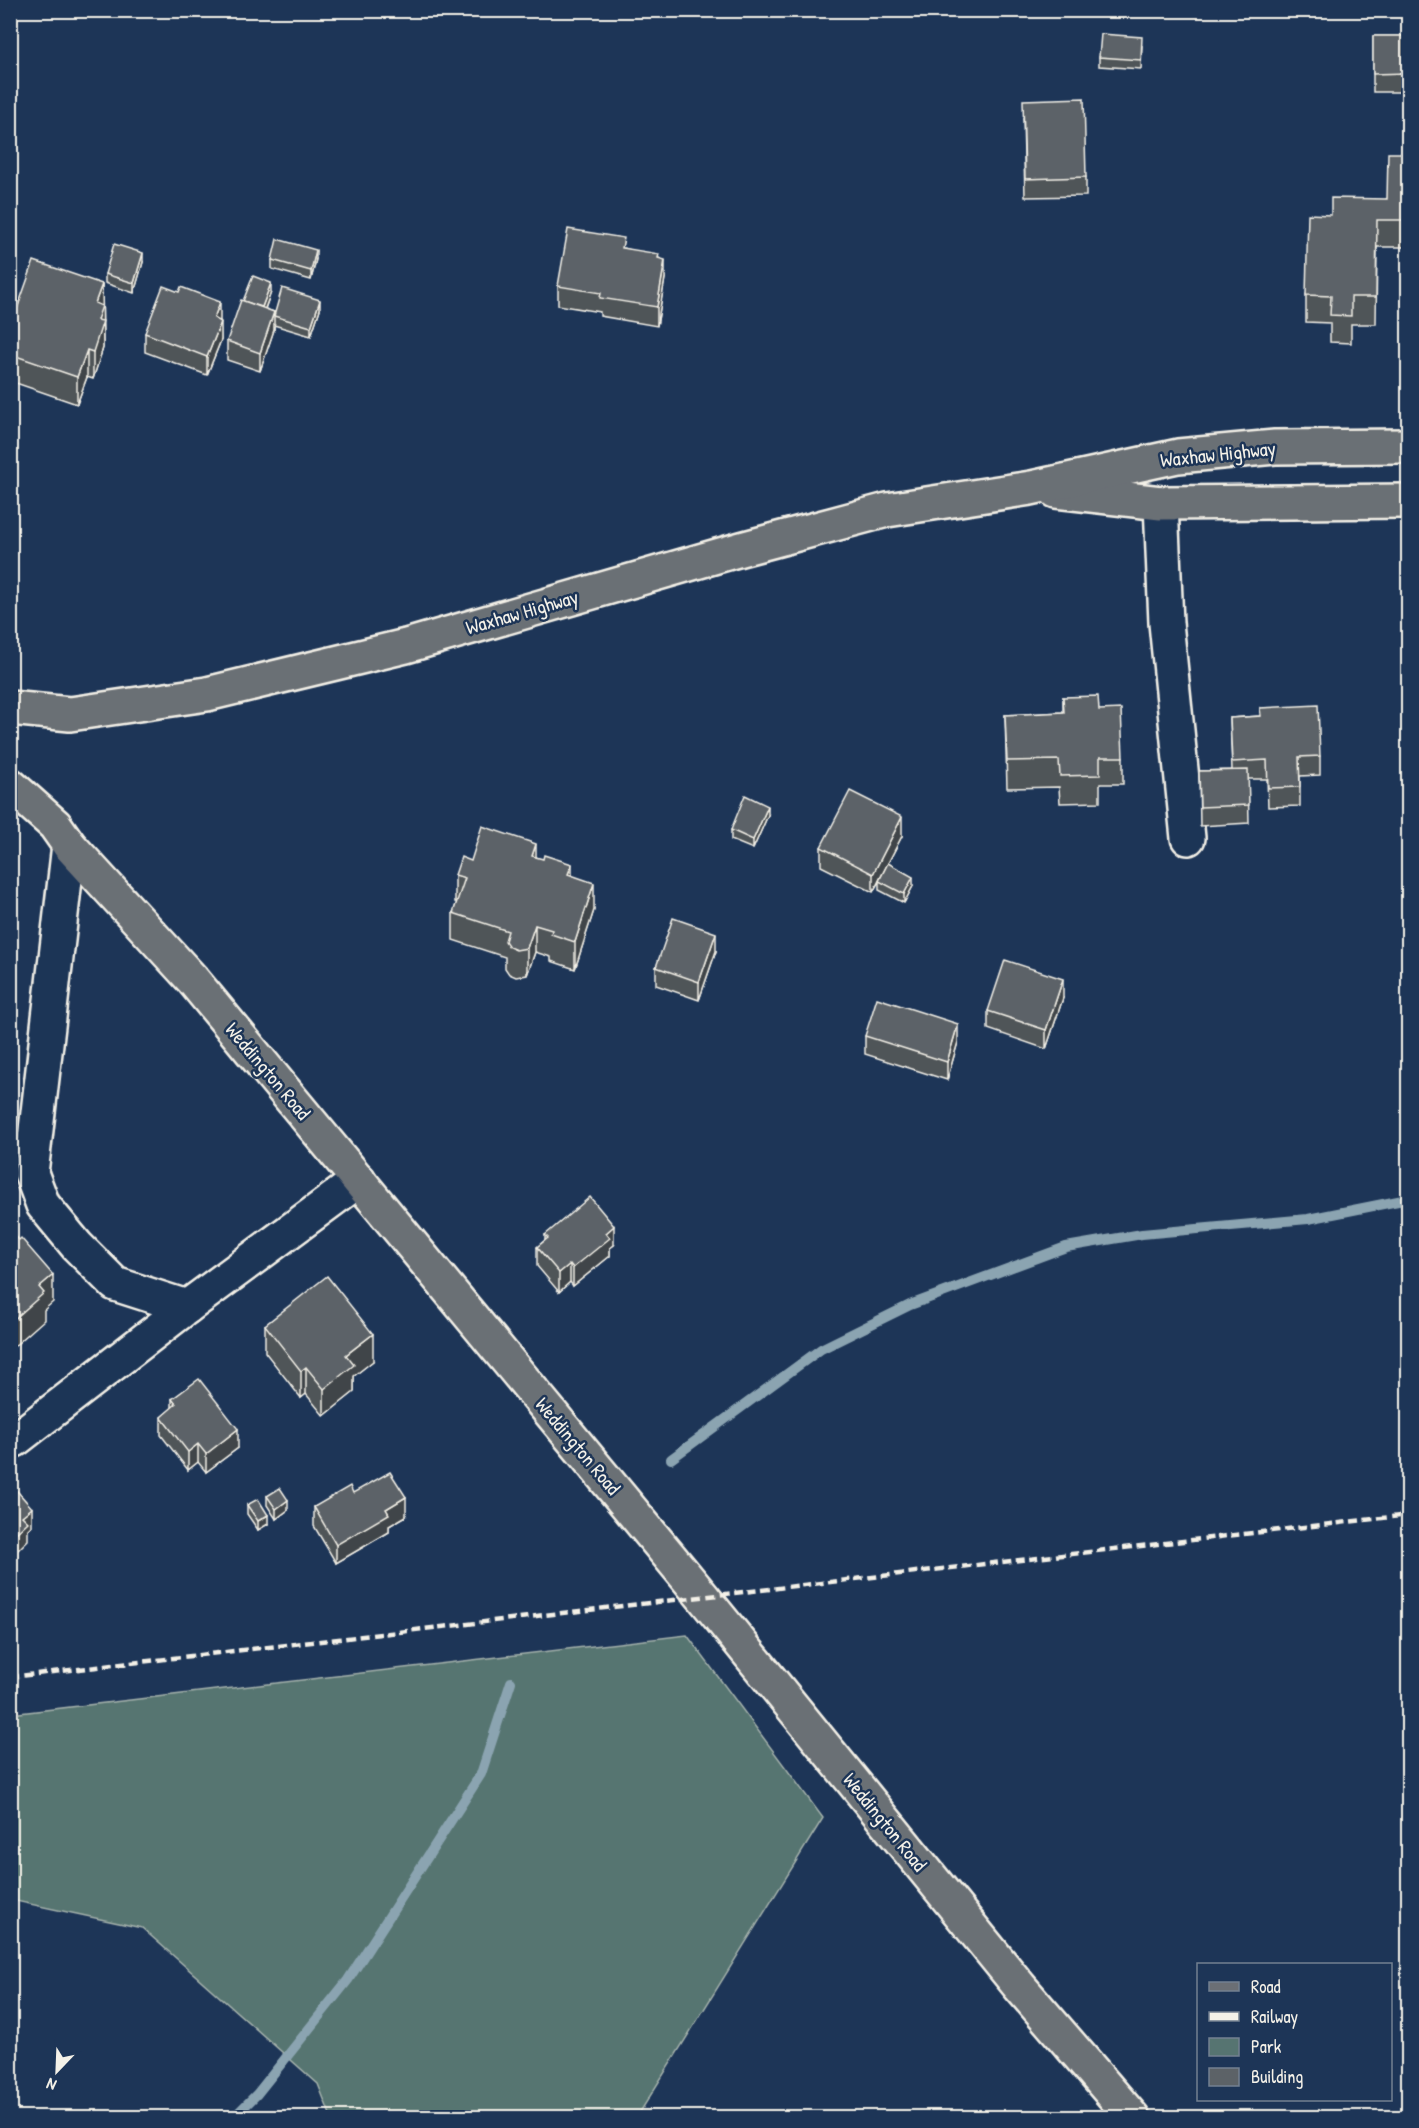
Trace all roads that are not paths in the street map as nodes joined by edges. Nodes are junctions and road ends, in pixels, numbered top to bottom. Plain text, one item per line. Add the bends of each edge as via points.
1 (1408, 446) edge
2 (1031, 488) junction
3 (1408, 501) edge
4 (1161, 503) junction
5 (10, 708) edge
6 (10, 785) edge
7 (1188, 838) dead end
8 (69, 845) junction
9 (358, 1180) junction
10 (21, 1182) edge
11 (188, 1307) junction
12 (10, 1441) edge
13 (1133, 2118) edge

1 - 2 main road, Waxhaw Highway via 1275,447 1178,456
2 - 4 main road, Waxhaw Highway
2 - 5 main road, Waxhaw Highway via 887,510 406,646 207,694 70,714
3 - 4 main road, Waxhaw Highway
4 - 7 lane via 1166,623
6 - 8 main road, Weddington Road via 55,825
8 - 9 main road, Weddington Road via 192,979
8 - 10 lane
9 - 11 lane
9 - 13 main road, Weddington Road via 1020,1987
10 - 11 lane via 115,1284
11 - 12 lane

